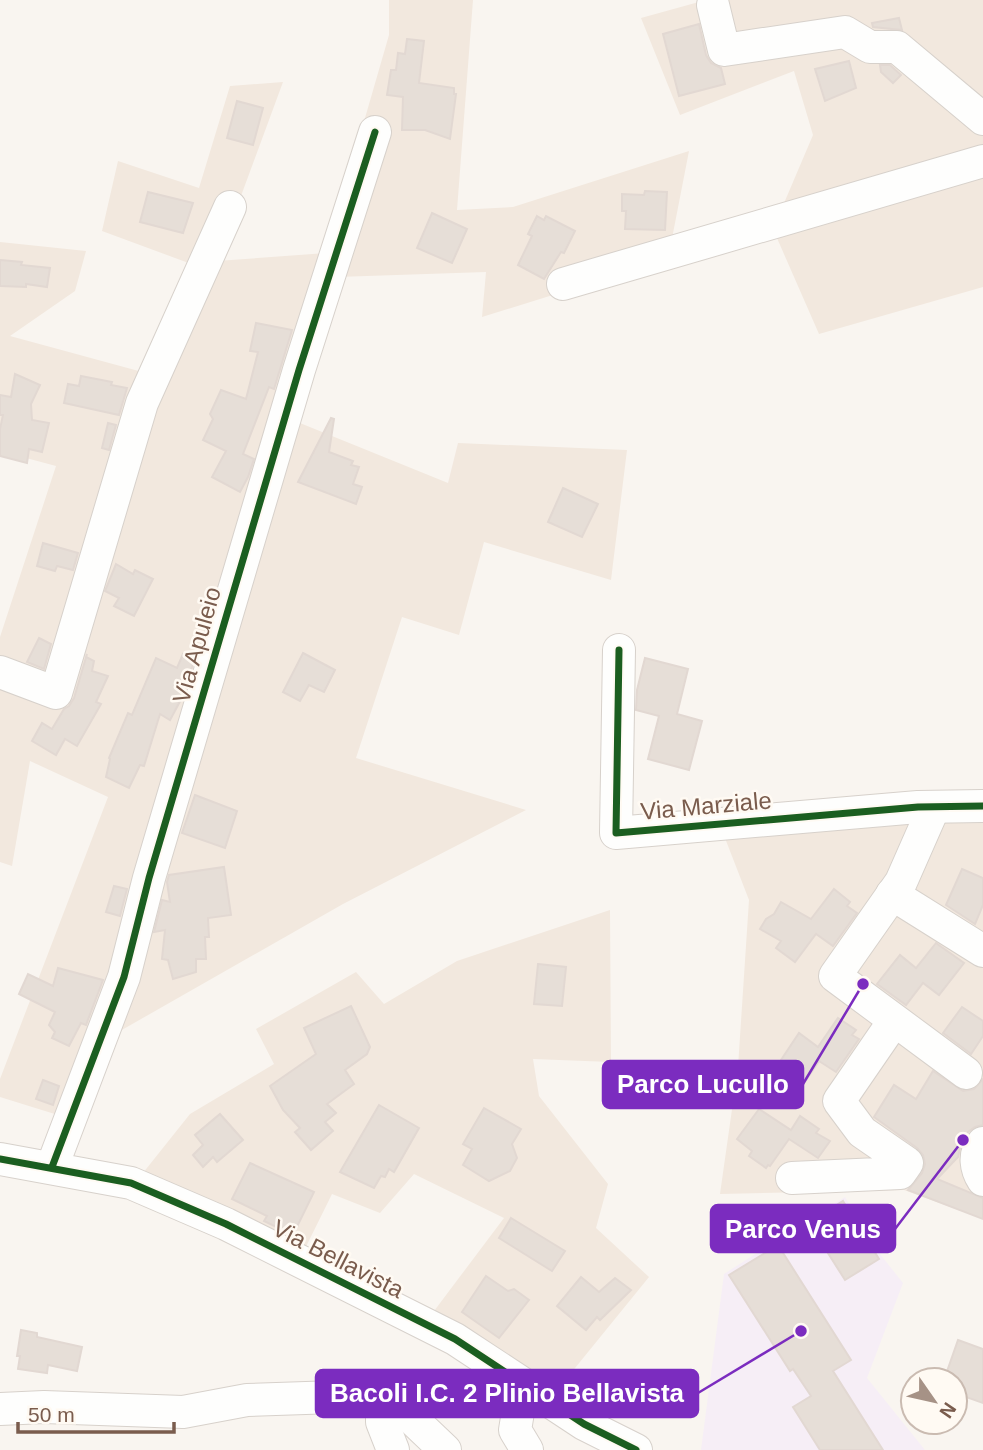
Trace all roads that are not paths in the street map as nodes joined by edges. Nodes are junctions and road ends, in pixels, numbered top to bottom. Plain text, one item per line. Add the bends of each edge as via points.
1 (713, 5) dead end
2 (983, 119) edge
3 (375, 132) dead end
4 (983, 161) edge
5 (230, 207) dead end
6 (563, 284) dead end
7 (619, 650) dead end
8 (0, 672) edge
9 (983, 806) edge
10 (934, 807) junction
11 (892, 894) junction
12 (983, 951) edge
13 (894, 1021) junction
14 (966, 1073) dead end
15 (983, 1143) edge
16 (0, 1159) edge
17 (52, 1167) junction
18 (792, 1178) dead end
19 (983, 1180) edge
20 (532, 1388) junction
21 (382, 1402) junction
22 (0, 1409) edge
23 (393, 1450) edge
24 (445, 1450) edge
25 (527, 1450) edge
26 (636, 1450) edge

1 - 2 street via 724,50 845,32 870,47 897,47
3 - 17 street, Via Apuleio via 299,370 124,977
4 - 6 street
5 - 8 street via 142,403 57,693
7 - 10 street, Via Marziale via 615,833
9 - 10 street, Via Marziale
10 - 11 street
11 - 12 street
11 - 13 street via 835,976
13 - 14 street
13 - 18 street via 839,1101 862,1132 907,1163 900,1173
15 - 19 street via 978,1148 976,1169
16 - 17 street, Via Bellavista
17 - 20 street, Via Bellavista via 131,1183 226,1224 455,1339
20 - 25 street via 514,1430
20 - 26 street, Via Bellavista via 584,1424
21 - 22 street via 365,1396 247,1400 183,1412
21 - 23 street via 382,1422
21 - 24 street via 405,1412

